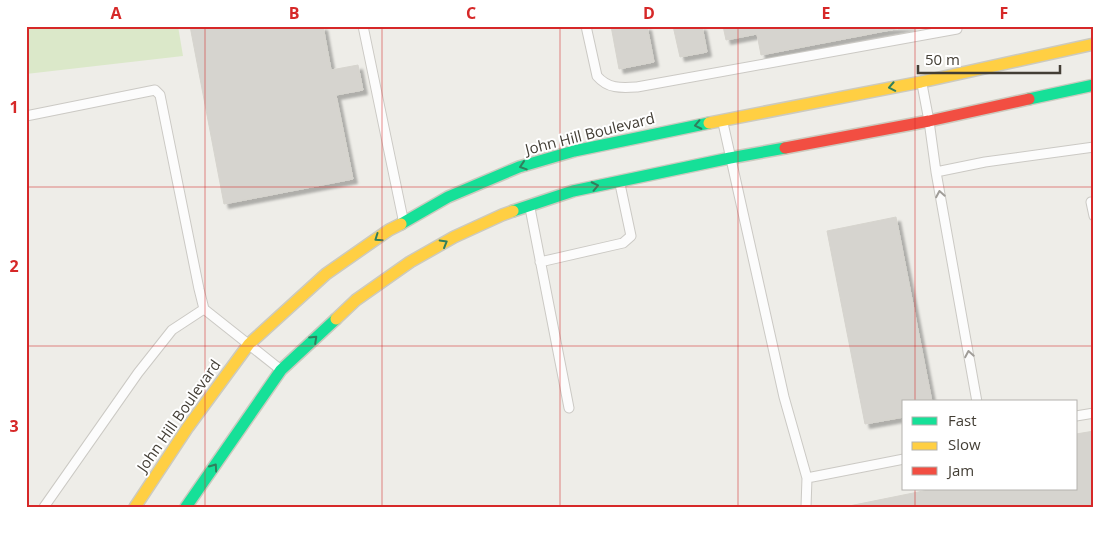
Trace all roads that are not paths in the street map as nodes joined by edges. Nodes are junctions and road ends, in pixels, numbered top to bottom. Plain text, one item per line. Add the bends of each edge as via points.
1 (363, 26) edge
2 (586, 26) edge
3 (956, 26) edge
4 (1094, 44) edge
5 (921, 82) junction
6 (1094, 85) edge
7 (26, 116) edge
8 (722, 120) junction
9 (929, 121) junction
10 (1094, 146) edge
11 (730, 158) junction
12 (936, 172) junction
13 (620, 181) junction
14 (1091, 202) dead end
15 (529, 206) junction
16 (1094, 216) edge
17 (404, 222) junction
18 (540, 262) junction
19 (204, 309) junction
20 (249, 344) junction
21 (281, 370) junction
22 (977, 400) edge
23 (569, 408) dead end
24 (1094, 413) edge
25 (1078, 416) edge
26 (902, 459) edge
27 (807, 478) junction
28 (44, 507) edge
29 (134, 507) edge
30 (186, 507) edge
31 (806, 507) edge

1 - 17 lane
2 - 3 lane via 597,76 619,88 957,29
4 - 5 street, John Hill Boulevard
5 -> 8 street, John Hill Boulevard
5 - 9 lane
6 - 9 street
7 - 19 lane via 155,90 160,95
8 - 11 lane
8 -> 17 street, John Hill Boulevard via 574,150 519,167 448,197
9 - 11 street
9 - 12 lane
10 - 12 lane
11 - 13 street
11 - 27 lane via 784,397
22 -> 12 lane
15 -> 13 street via 573,191
13 - 18 lane via 631,236 623,243
14 - 16 lane
15 - 18 lane
21 -> 15 street via 356,300 410,262 454,237
17 -> 20 street, John Hill Boulevard via 326,274
18 - 23 lane
19 - 20 lane
19 - 28 lane via 172,330
20 - 21 lane
20 - 29 street, John Hill Boulevard
30 -> 21 street
24 - 25 lane
26 - 27 lane
27 - 31 lane

